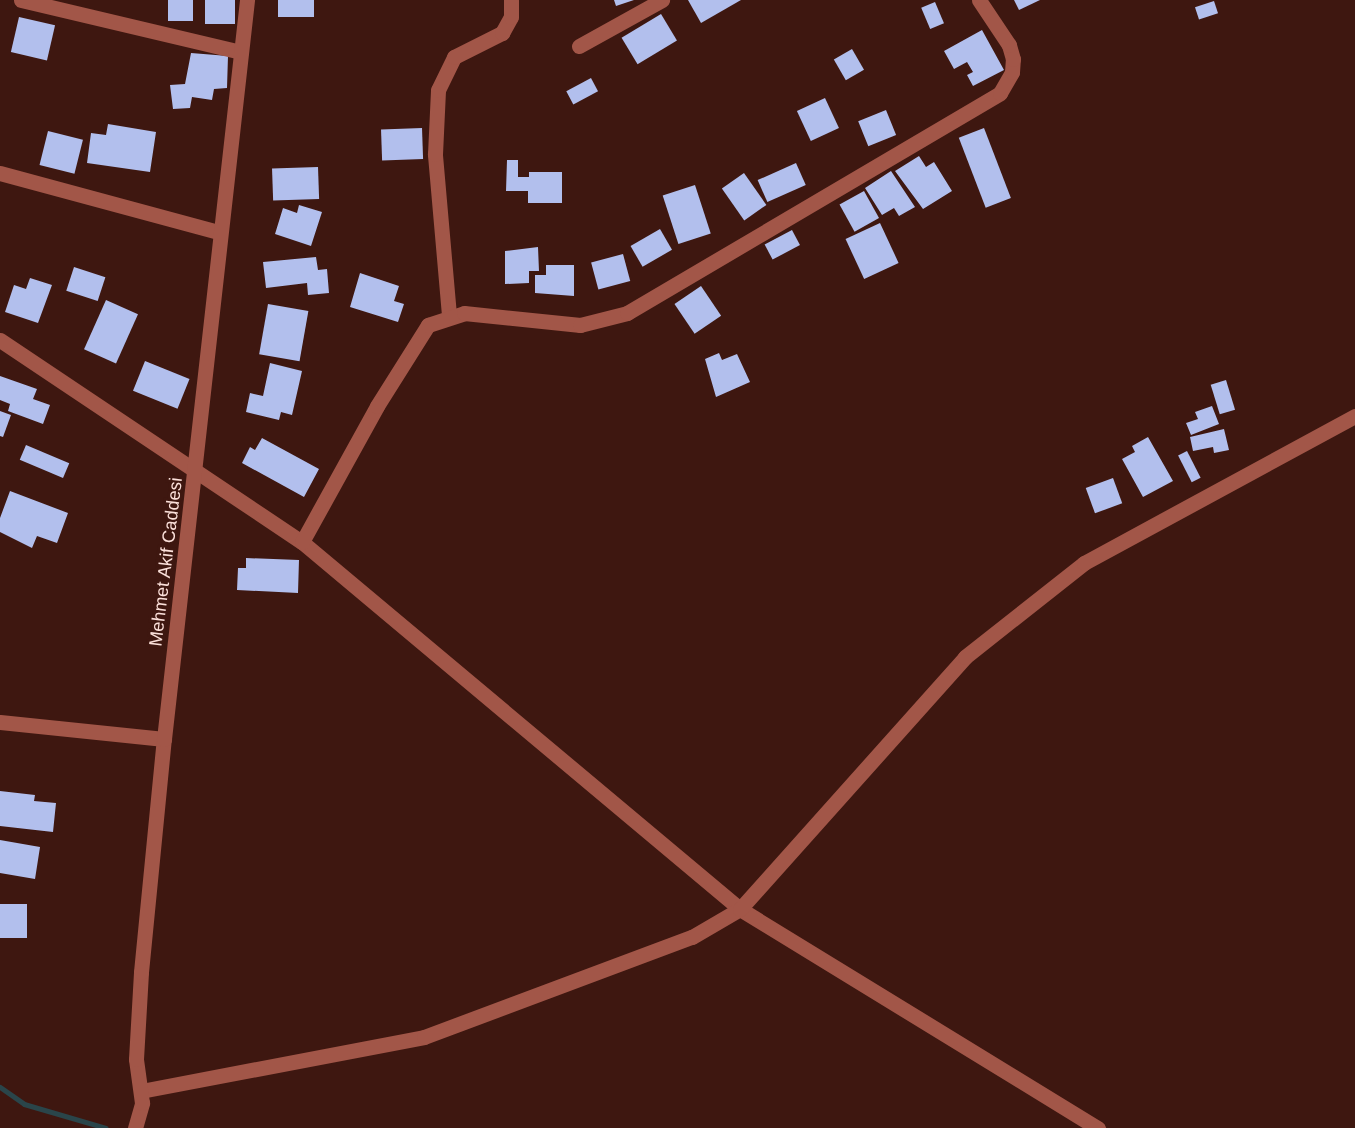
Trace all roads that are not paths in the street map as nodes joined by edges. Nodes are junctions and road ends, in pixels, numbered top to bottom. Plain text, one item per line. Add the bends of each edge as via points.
1 (21, 0) edge
2 (248, 0) edge
3 (511, 0) edge
4 (662, 0) edge
5 (979, 0) edge
6 (48, 3) edge
7 (579, 46) dead end
8 (241, 52) junction
9 (0, 173) edge
10 (219, 232) junction
11 (449, 315) junction
12 (0, 340) edge
13 (1355, 416) edge
14 (196, 472) junction
15 (302, 542) junction
16 (0, 722) edge
17 (164, 739) junction
18 (740, 909) junction
19 (141, 1091) junction
20 (138, 1122) edge
21 (1098, 1128) edge

1 - 6 street
2 - 8 street, Mehmet Akif Caddesi
3 - 11 street via 511,17 502,33 454,57 438,90 435,154
4 - 7 street
5 - 11 street via 1009,45 1013,58 1008,83 990,99 627,314 580,325 464,313
6 - 8 street
8 - 10 street, Mehmet Akif Caddesi
9 - 10 street
10 - 14 street, Mehmet Akif Caddesi
11 - 15 street via 420,333
12 - 14 street
13 - 18 street via 1084,563 965,657
14 - 15 street
14 - 17 street, Mehmet Akif Caddesi
15 - 18 street
16 - 17 street
17 - 19 street, Mehmet Akif Caddesi via 138,1019 136,1059
18 - 19 street via 692,937 424,1037
18 - 21 street
19 - 20 street, Mehmet Akif Caddesi

